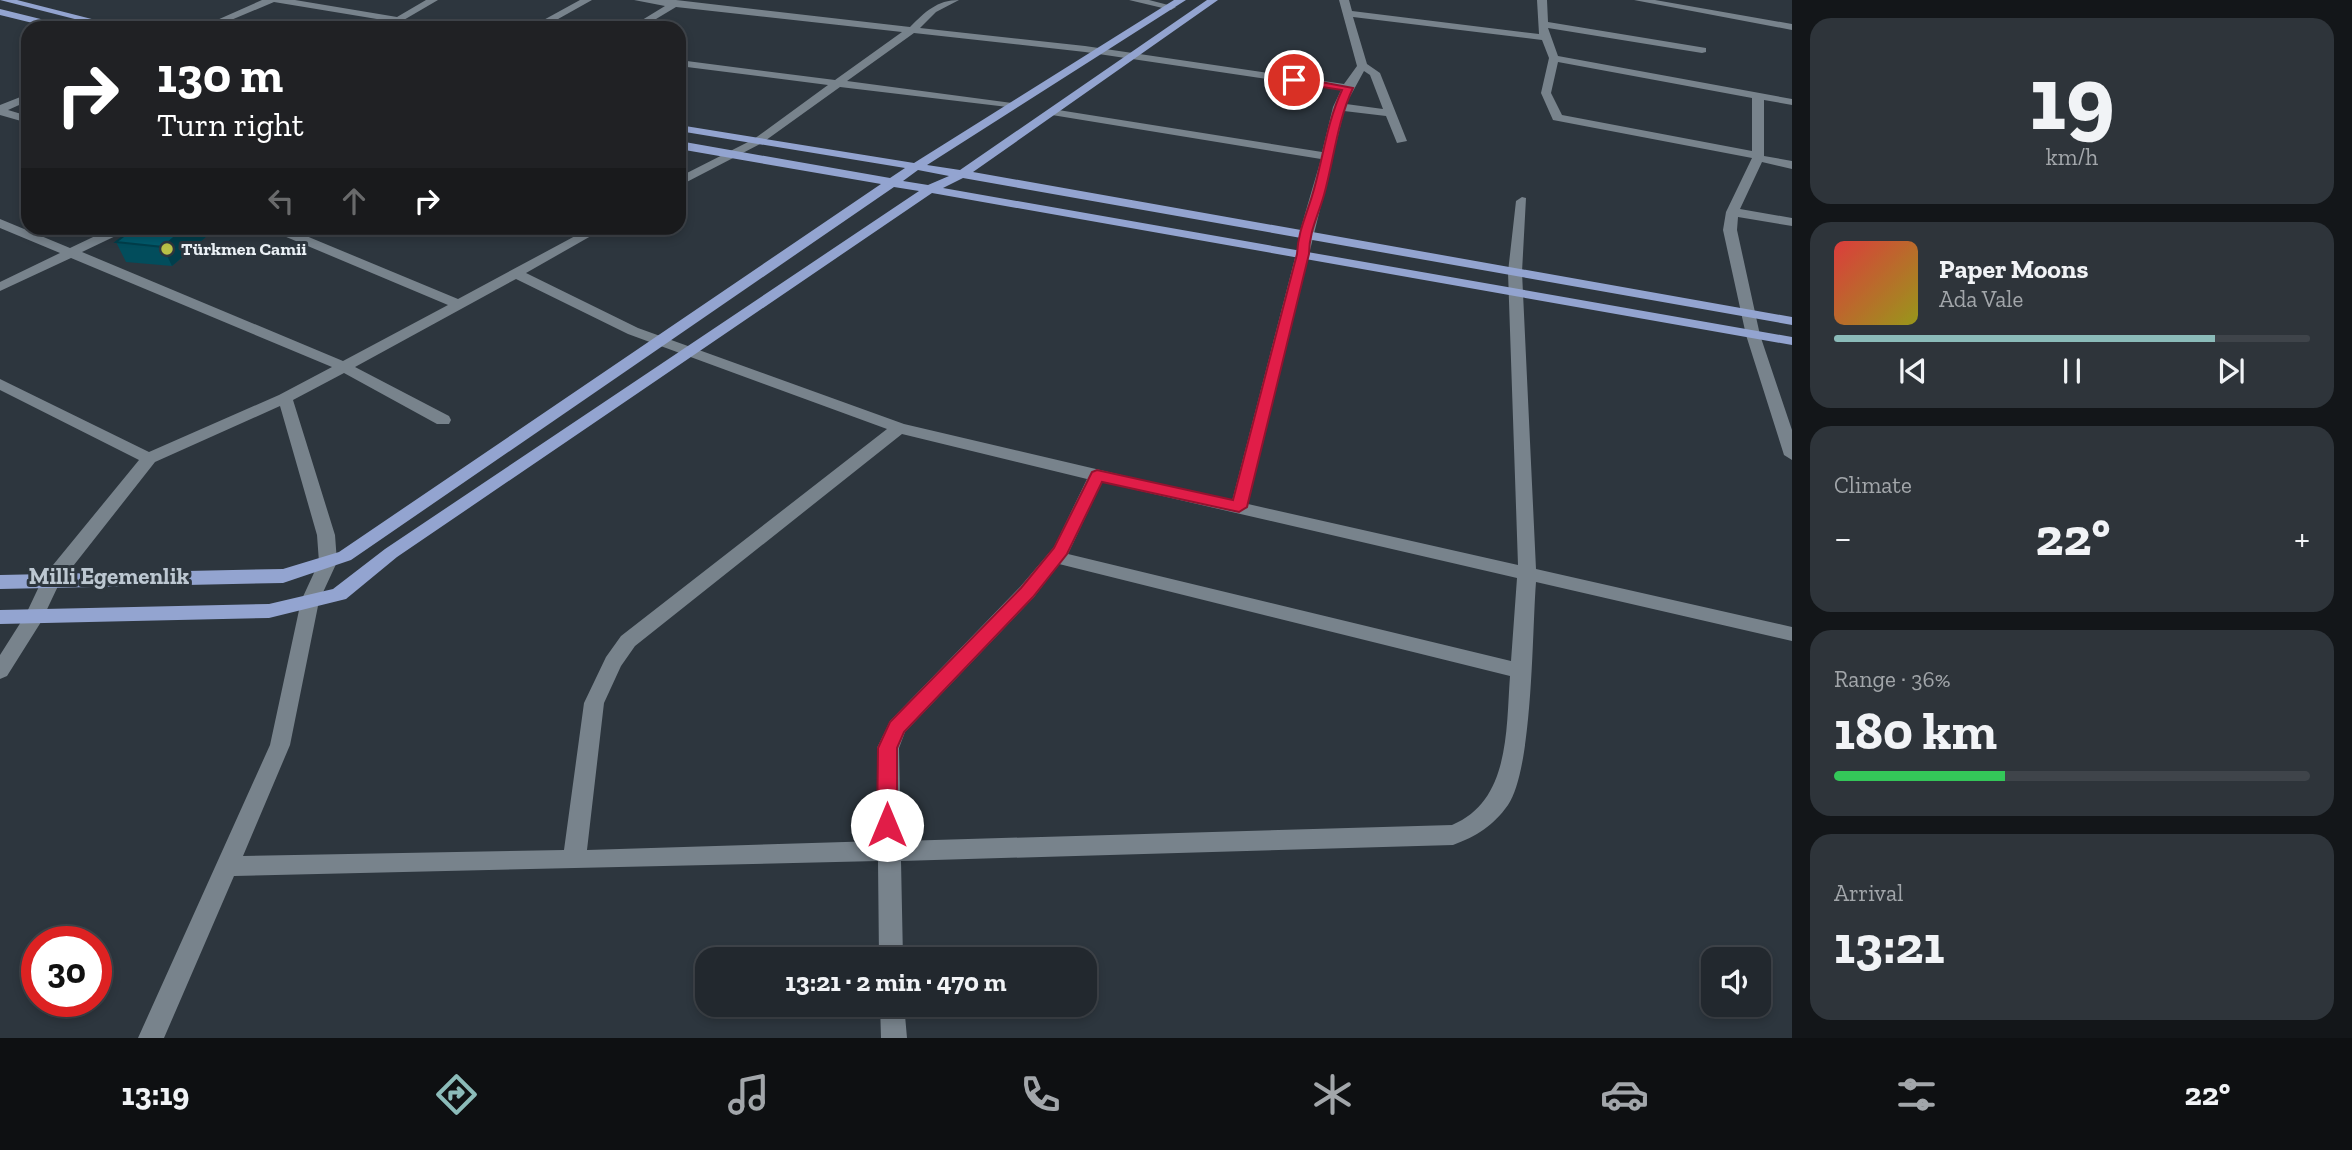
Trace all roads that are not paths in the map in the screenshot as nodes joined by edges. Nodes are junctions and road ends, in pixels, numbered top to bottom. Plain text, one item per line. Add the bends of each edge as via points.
1 (5, 0) edge
2 (270, 0) edge
3 (277, 0) edge
4 (433, 0) edge
5 (587, 0) edge
6 (639, 0) edge
7 (954, 0) edge
8 (1134, 0) edge
9 (1213, 0) edge
10 (1542, 0) edge
11 (1639, 0) edge
12 (678, 2) edge
13 (1176, 3) edge
14 (1346, 6) edge
15 (0, 12) edge
16 (400, 20) joint
17 (37, 21) edge
18 (93, 21) edge
19 (220, 21) edge
20 (547, 21) edge
21 (646, 21) edge
22 (1542, 24) junction
23 (1792, 27) edge
24 (913, 29) junction
25 (1546, 38) junction
26 (1702, 50) dead end
27 (1100, 51) junction
28 (1131, 57) junction
29 (1554, 58) junction
30 (686, 64) edge
31 (1362, 66) junction
32 (839, 83) junction
33 (1348, 88) junction
34 (1758, 96) junction
35 (21, 100) edge
36 (1792, 102) edge
37 (1012, 106) junction
38 (1339, 107) junction
39 (0, 110) edge
40 (1052, 112) junction
41 (1390, 113) junction
42 (21, 118) edge
43 (686, 129) edge
44 (758, 141) junction
45 (1401, 141) dead end
46 (686, 146) edge
47 (730, 153) junction
48 (1327, 156) junction
49 (1758, 157) junction
50 (1792, 165) edge
51 (915, 167) junction
52 (962, 174) junction
53 (686, 178) edge
54 (896, 181) junction
55 (932, 188) junction
56 (1522, 201) dead end
57 (1732, 212) junction
58 (1792, 222) edge
59 (0, 223) edge
60 (21, 231) edge
61 (1303, 234) junction
62 (30, 235) edge
63 (107, 235) edge
64 (294, 235) edge
65 (587, 235) edge
66 (72, 252) junction
67 (1303, 254) junction
68 (517, 274) junction
69 (1516, 282) junction
70 (0, 287) edge
71 (456, 303) junction
72 (1749, 313) junction
73 (1792, 321) edge
74 (1754, 335) junction
75 (1792, 341) edge
76 (660, 342) junction
77 (688, 353) junction
78 (344, 367) junction
79 (0, 384) edge
80 (285, 398) junction
81 (443, 420) dead end
82 (899, 428) junction
83 (1792, 455) edge
84 (149, 458) junction
85 (1097, 475) junction
86 (1239, 507) junction
87 (1055, 557) junction
88 (328, 562) junction
89 (1527, 573) junction
90 (51, 581) junction
91 (0, 582) edge
92 (310, 601) junction
93 (0, 617) edge
94 (34, 617) junction
95 (1792, 634) edge
96 (0, 671) edge
97 (1520, 671) junction
98 (887, 851) junction
99 (574, 860) junction
100 (226, 866) junction
101 (891, 947) edge
102 (893, 1017) edge
103 (151, 1038) edge
104 (894, 1038) edge

1 - 18 main road
2 - 19 street
3 - 16 street
4 - 16 street
5 - 20 street
6 - 12 street
7 - 24 street via 933,10
8 - 13 street
9 - 28 main road
10 - 22 street
11 - 23 street
12 - 21 street
12 - 24 street
13 - 27 main road
14 - 25 street
14 - 31 street
15 - 17 main road
22 - 25 street
22 - 26 street
24 - 27 street
24 - 32 street
25 - 29 street
27 - 28 street
27 - 37 main road
28 - 33 street
28 - 40 main road
29 - 34 street
29 - 49 street via 1546,93 1558,118
30 - 32 street
31 - 33 street
31 - 41 street via 1376,73
32 - 37 street
32 - 44 street
33 - 38 street
34 - 36 street
34 - 49 street
35 - 39 street
37 - 51 main road
38 - 41 street
38 - 48 street
39 - 42 street
40 - 48 street
40 - 52 main road
41 - 45 street
43 - 44 main road
44 - 47 street
44 - 51 main road
46 - 47 main road
47 - 53 street
47 - 54 main road
48 - 61 street
49 - 50 street
49 - 57 street
51 - 52 main road
51 - 54 main road
52 - 55 main road
52 - 61 main road
54 - 55 main road
54 - 76 main road
55 - 67 main road
55 - 77 main road
56 - 69 street
57 - 58 street
57 - 72 street via 1730,230
59 - 60 street
61 - 67 street
61 - 69 main road
62 - 66 street
63 - 66 street
64 - 71 street
65 - 68 street
66 - 70 street
66 - 78 street
67 - 69 main road
67 - 86 street
68 - 71 street
68 - 76 street
69 - 72 main road
69 - 74 main road
69 - 89 street
71 - 78 street
72 - 73 main road
72 - 74 street
74 - 75 main road
74 - 83 street
76 - 77 street
76 - 88 main road via 356,549
77 - 82 street
77 - 92 main road via 391,553 339,594
78 - 80 street
78 - 81 street
79 - 84 street
80 - 84 street
80 - 88 street via 326,536
82 - 85 street
82 - 99 street via 628,641 594,703
84 - 90 street
85 - 86 street
85 - 87 street
86 - 89 street
87 - 97 street
87 - 98 street via 897,727 888,748
88 - 90 main road via 283,576
88 - 92 street
89 - 95 street
89 - 97 street
90 - 91 main road
90 - 94 street
92 - 94 main road via 269,611
92 - 100 street via 280,745
93 - 94 main road
94 - 96 street
97 - 98 street via 1514,755 1501,797 1477,825 1453,835
98 - 99 street
98 - 101 street
99 - 100 street
100 - 103 street
102 - 104 street

